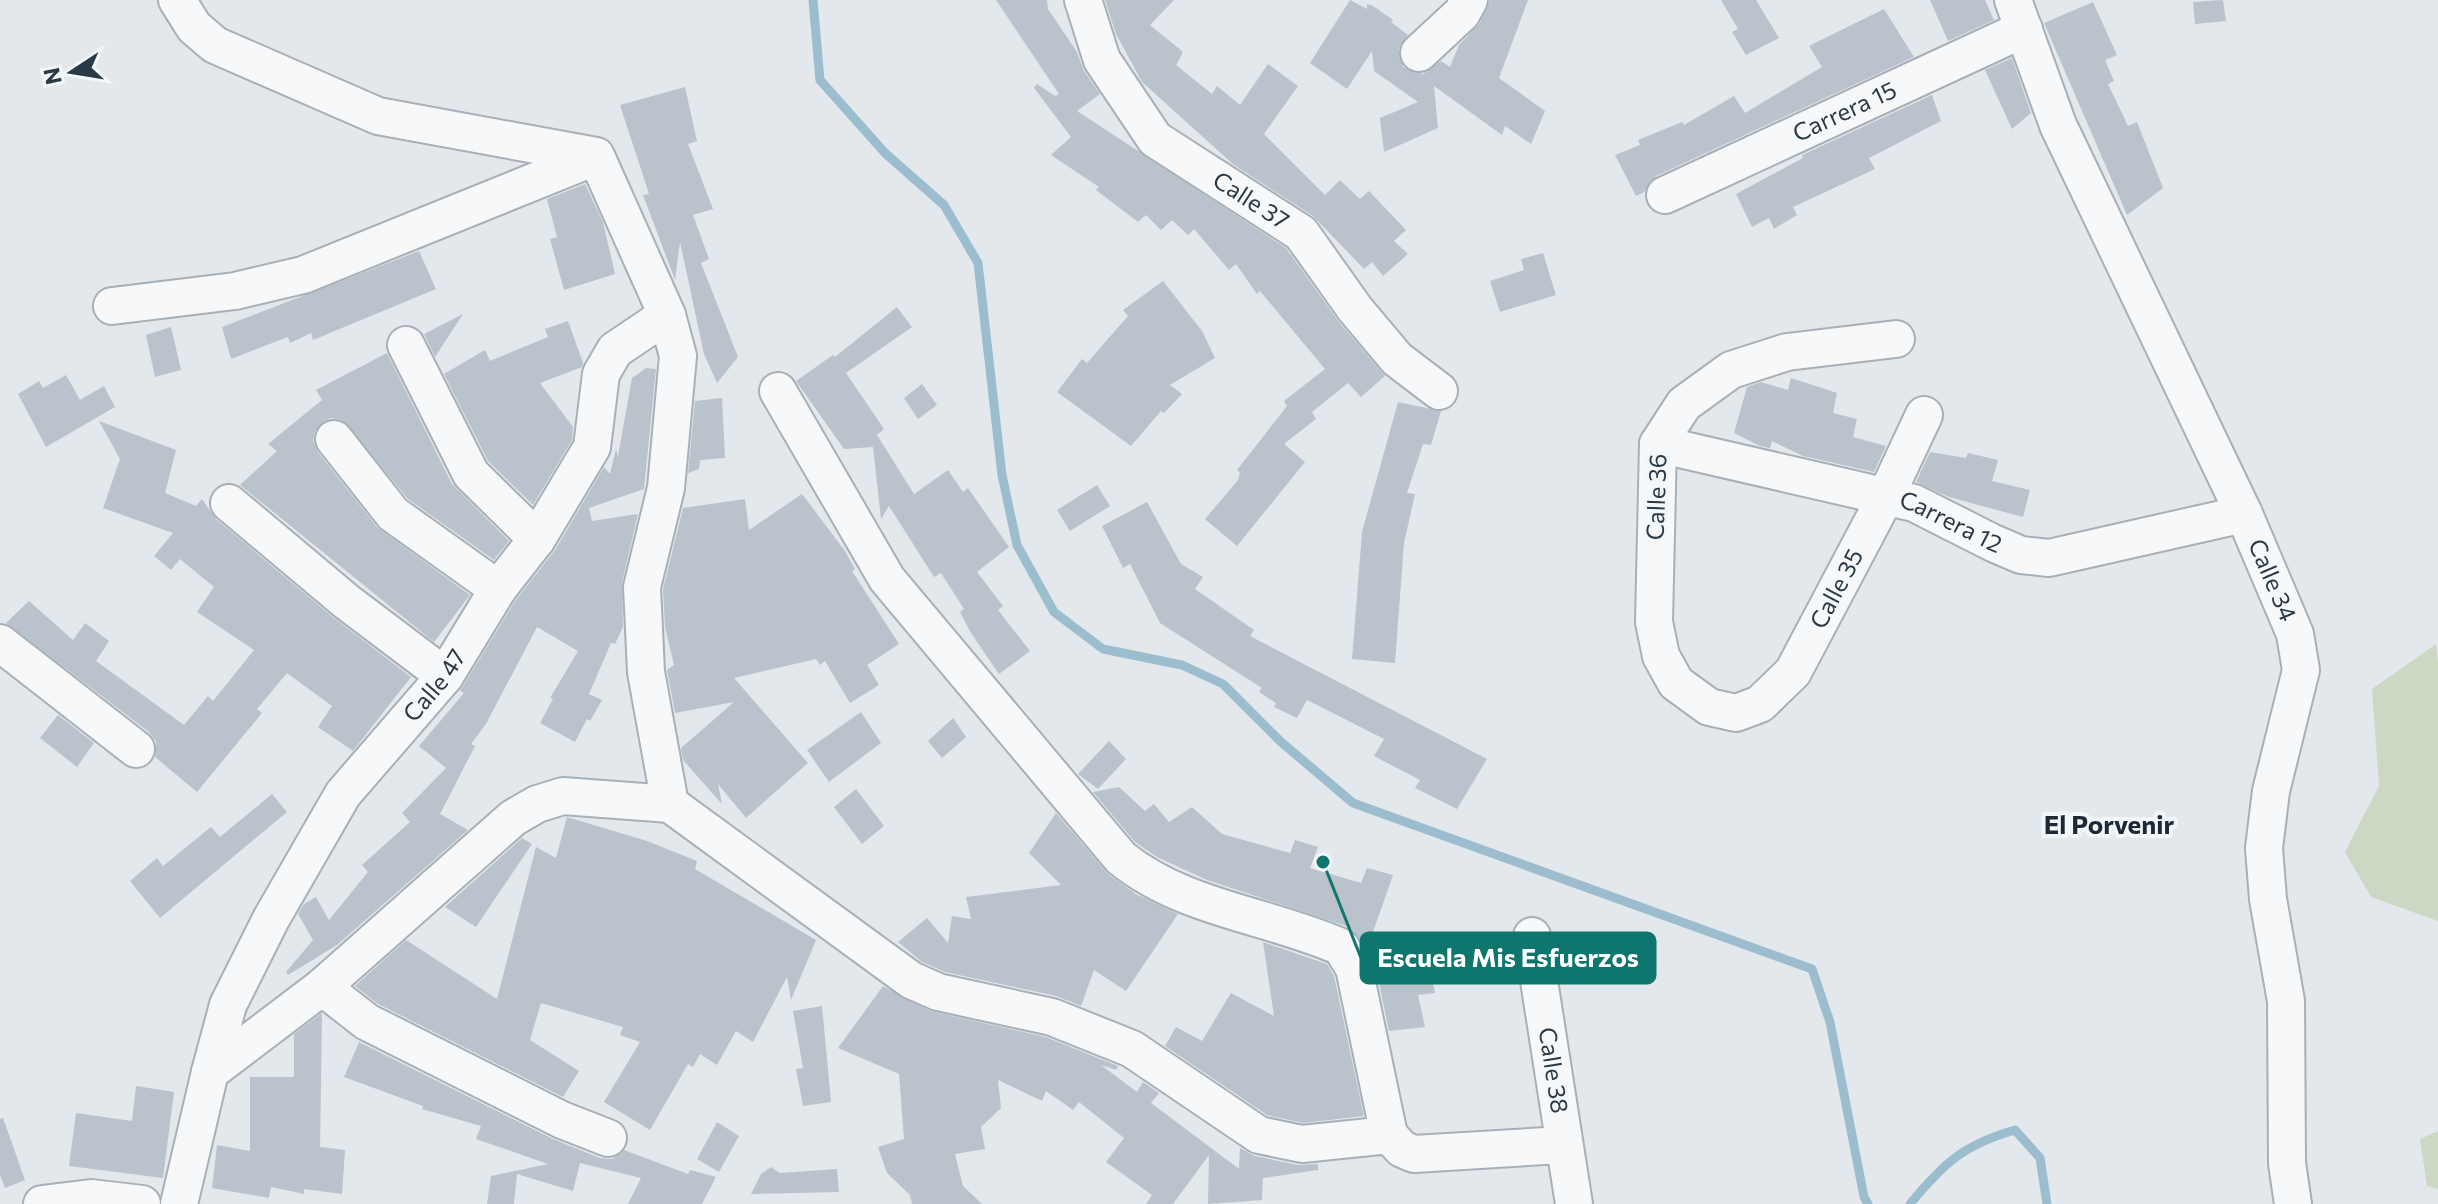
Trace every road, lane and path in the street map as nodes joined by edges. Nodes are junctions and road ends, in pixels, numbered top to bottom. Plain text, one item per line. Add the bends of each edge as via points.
1 (177, 0) edge
2 (1083, 0) edge
3 (1469, 0) edge
4 (2019, 14) edge
5 (1419, 53) dead end
6 (596, 156) junction
7 (1665, 195) dead end
8 (112, 306) dead end
9 (667, 315) junction
10 (1896, 339) dead end
11 (406, 345) dead end
12 (778, 391) dead end
13 (1439, 391) dead end
14 (1924, 415) dead end
15 (334, 439) dead end
16 (1658, 444) junction
17 (1886, 496) junction
18 (229, 503) dead end
19 (2244, 514) junction
20 (537, 539) junction
21 (498, 589) junction
22 (0, 643) edge
23 (445, 676) junction
24 (1709, 707) joint
25 (136, 749) dead end
26 (670, 804) junction
27 (1532, 936) dead end
28 (322, 987) junction
29 (210, 1072) junction
30 (1389, 1135) junction
31 (608, 1138) dead end
32 (1562, 1145) junction
33 (42, 1204) edge
34 (142, 1204) edge
35 (179, 1204) edge
36 (1574, 1204) edge
37 (2293, 1204) edge

1 - 6 street via 194,27 215,45 378,116
2 - 13 street, Calle 37 via 1102,60 1155,139 1301,233 1397,359
3 - 5 street
4 - 7 street, Carrera 15
4 - 19 street, Calle 34 via 2058,125
6 - 8 street via 303,275 235,291
6 - 9 street
9 - 20 street, Calle 47 via 615,350 601,374 592,447
9 - 26 street via 678,356 666,488 642,587 646,672
10 - 16 street, Calle 36 via 1787,352 1731,370 1684,404
11 - 20 street via 471,474
12 - 30 street via 887,579 1121,858 1148,880 1184,895 1341,947 1354,968
14 - 17 street, Calle 35
15 - 21 street via 393,514
16 - 17 street, Carrera 12
16 - 24 street, Calle 36 via 1654,622 1676,683
17 - 19 street, Carrera 12 via 1914,503 2021,555 2049,558
17 - 24 street, Calle 35 via 1793,672 1760,704 1736,713
18 - 23 street
19 - 37 street, Calle 34 via 2295,634 2301,670 2271,791 2264,848 2286,1001 2287,1163
20 - 21 street, Calle 47
21 - 23 street, Calle 47
22 - 25 street
23 - 29 street, Calle 47 via 343,794 228,1005
26 - 28 street via 563,796 537,804 513,818
26 - 30 street via 911,980 938,992 1052,1017 1132,1049 1259,1135 1302,1144
27 - 32 street, Calle 38
28 - 29 street
28 - 31 street via 367,1022
29 - 35 street, Calle 47
30 - 32 street via 1414,1154
32 - 36 street, Calle 38
33 - 34 street via 91,1198

